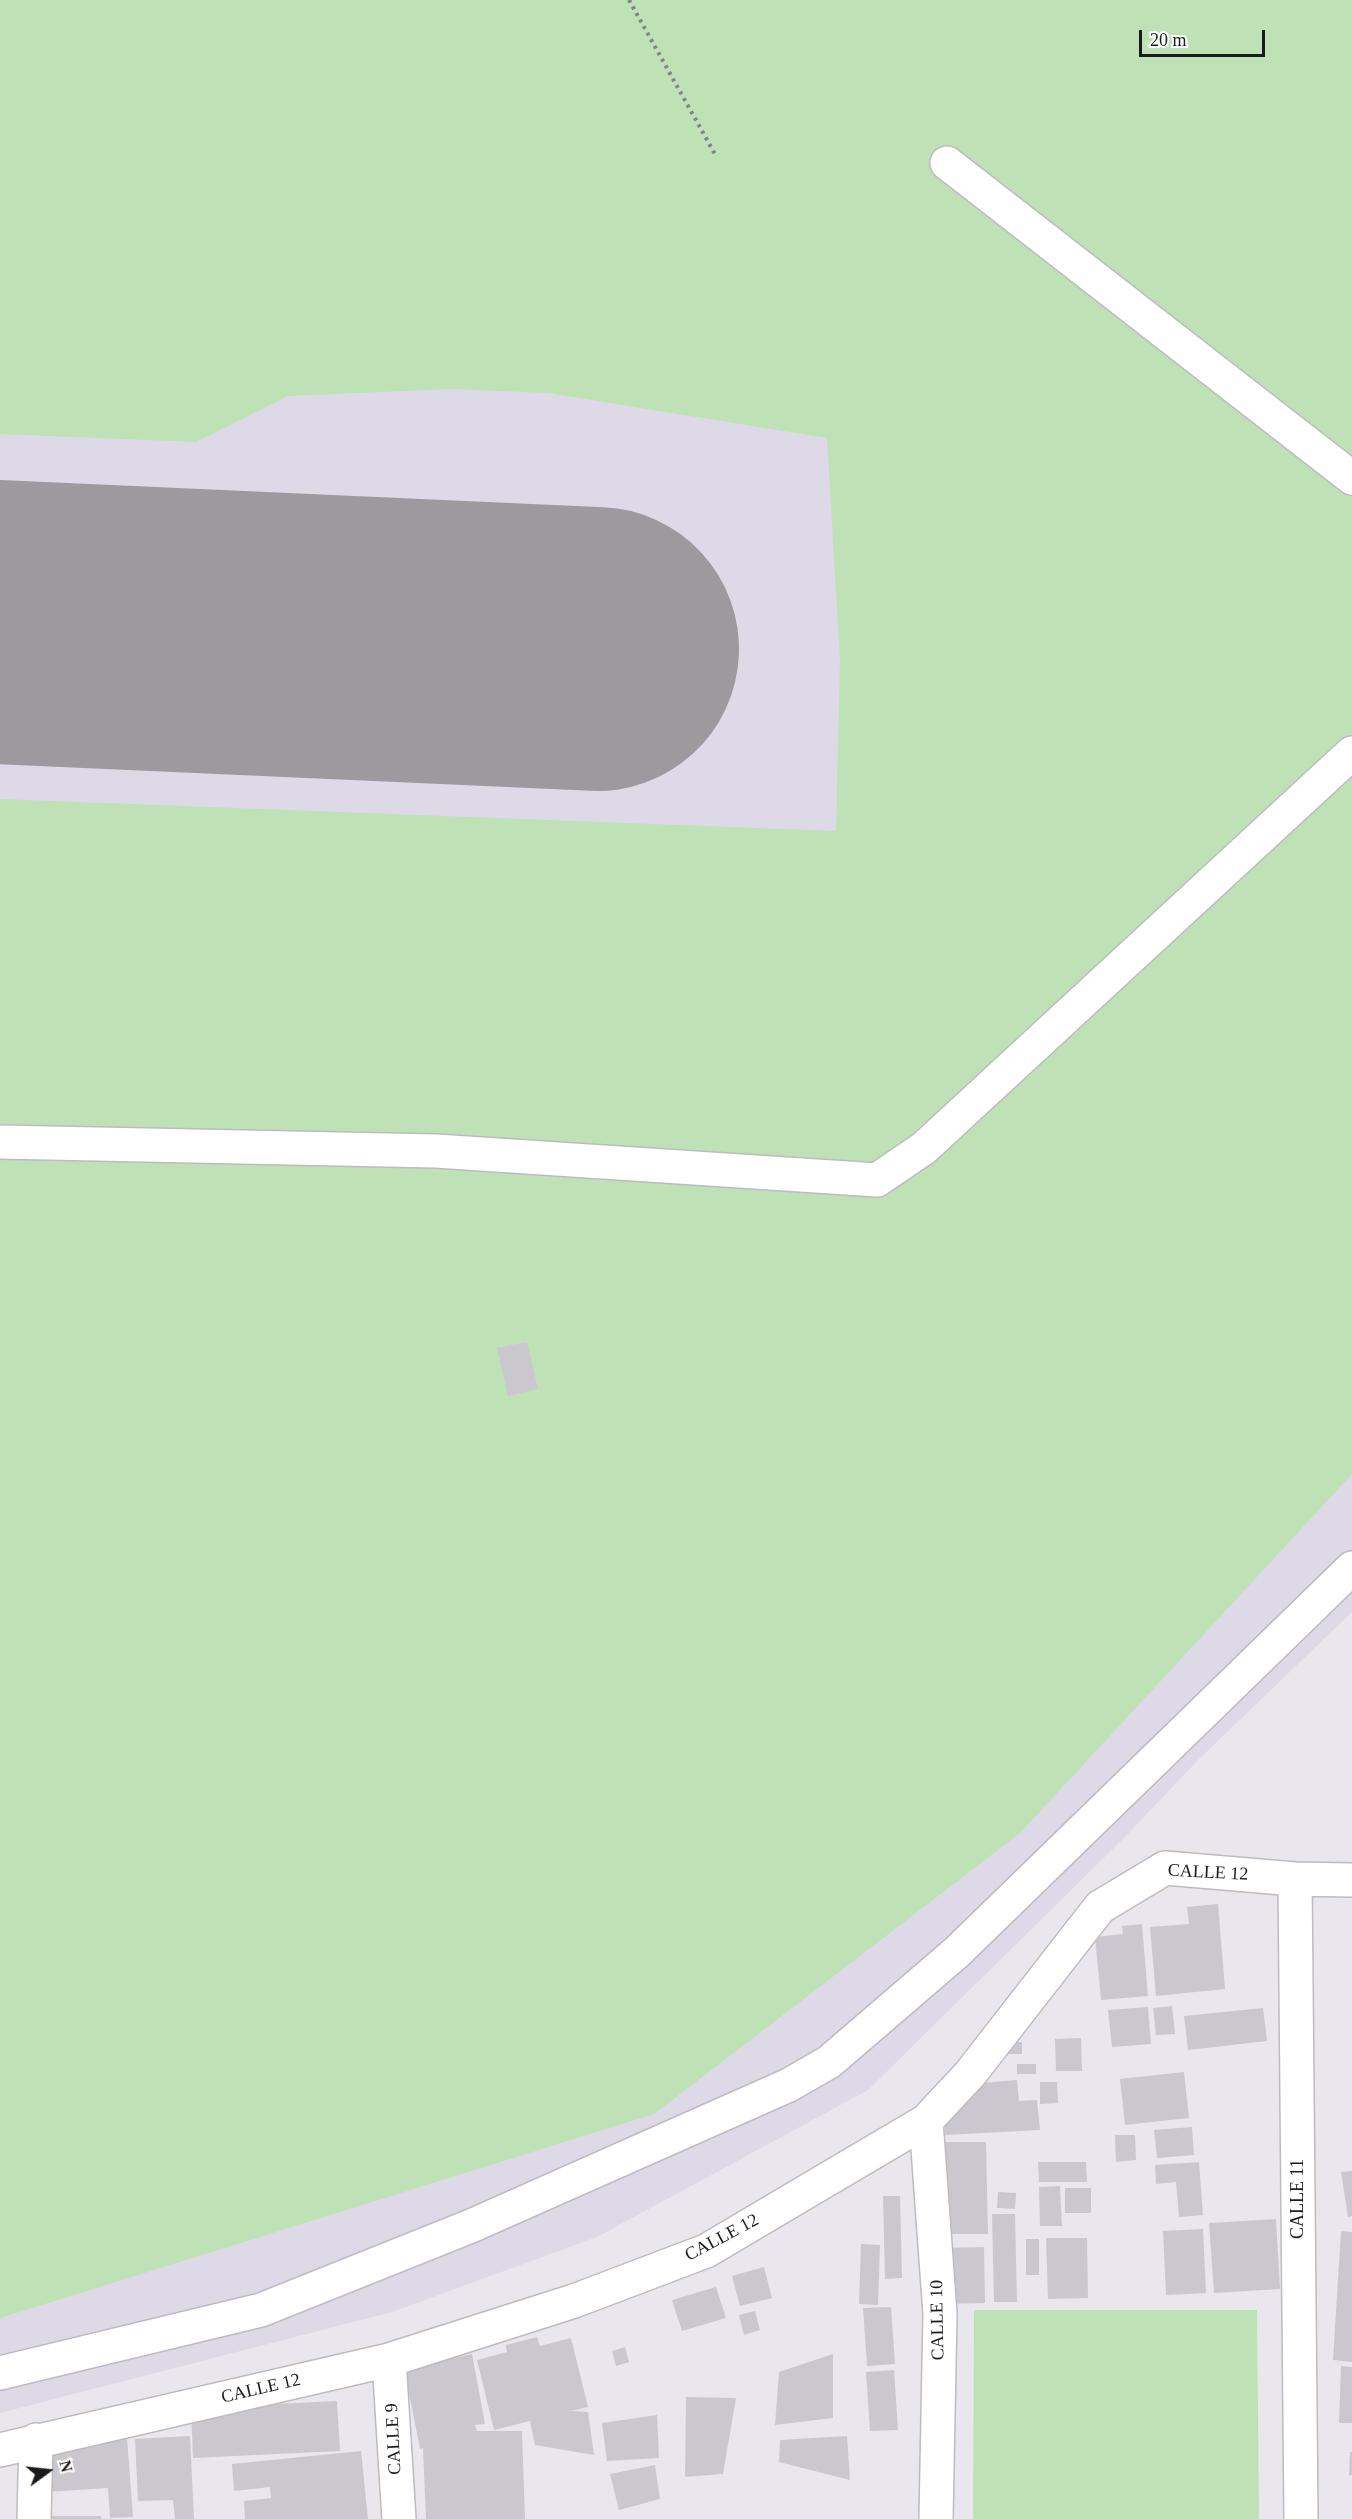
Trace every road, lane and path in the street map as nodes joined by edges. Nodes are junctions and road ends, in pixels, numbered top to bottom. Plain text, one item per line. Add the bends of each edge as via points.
1 (629, 0) edge
2 (716, 156) dead end
3 (947, 163) dead end
4 (1352, 478) edge
5 (1352, 753) edge
6 (0, 1142) edge
7 (1352, 1568) edge
8 (1295, 1879) junction
9 (1352, 1880) edge
10 (926, 2121) junction
11 (390, 2360) junction
12 (0, 2373) edge
13 (36, 2440) junction
14 (0, 2450) edge
15 (34, 2519) edge
16 (399, 2519) edge
17 (936, 2519) edge
18 (1301, 2519) edge

1 - 2 path
3 - 4 street
5 - 6 street via 924,1148 877,1180 436,1151
7 - 12 street via 957,1952 829,2062 789,2085 471,2226 261,2310
8 - 9 street, CALLE 12
8 - 10 street, CALLE 12 via 1165,1868 1100,1907 970,2074
8 - 18 street, CALLE 11
10 - 11 street, CALLE 12 via 706,2251 574,2301
10 - 17 street, CALLE 10 via 940,2314
11 - 13 street, CALLE 12
11 - 16 street, CALLE 9
13 - 14 street, CALLE 12
13 - 15 street

